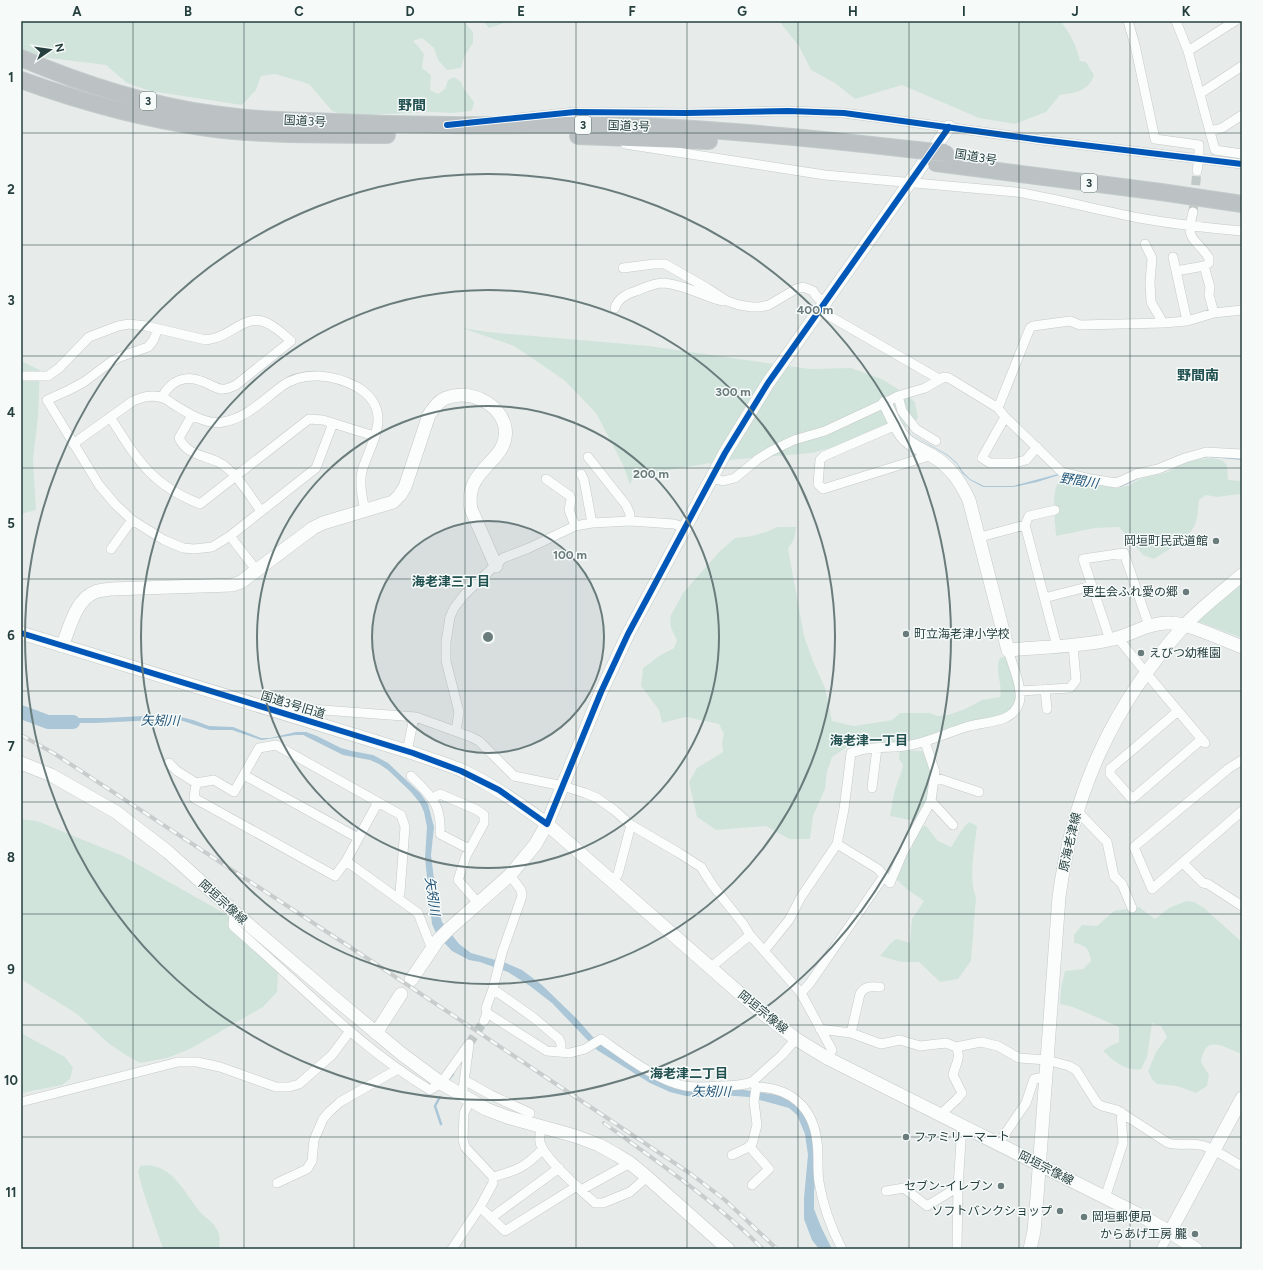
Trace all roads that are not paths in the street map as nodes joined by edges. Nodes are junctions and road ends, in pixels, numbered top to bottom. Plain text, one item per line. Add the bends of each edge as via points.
1 (1128, 21) edge
2 (1176, 21) edge
3 (1235, 21) edge
4 (1188, 51) junction
5 (21, 58) edge
6 (1242, 66) edge
7 (21, 80) edge
8 (1201, 93) junction
9 (1242, 115) edge
10 (247, 124) junction
11 (447, 125) junction
12 (949, 127) junction
13 (1210, 131) junction
14 (573, 136) junction
15 (1242, 154) edge
16 (914, 155) junction
17 (941, 158) junction
18 (1199, 158) junction
19 (1242, 164) edge
20 (1197, 171) tunnel mouth
21 (908, 184) junction
22 (1242, 195) edge
23 (1242, 204) edge
24 (1193, 212) tunnel mouth
25 (1189, 226) junction
26 (1242, 231) edge
27 (1145, 244) dead end
28 (1173, 257) dead end
29 (1204, 266) junction
30 (623, 268) dead end
31 (1176, 272) junction
32 (726, 301) junction
33 (822, 306) junction
34 (615, 308) dead end
35 (1242, 310) edge
36 (1214, 313) junction
37 (1187, 321) junction
38 (1163, 323) junction
39 (158, 328) junction
40 (21, 376) edge
41 (939, 379) junction
42 (898, 396) junction
43 (162, 398) junction
44 (885, 403) junction
45 (998, 408) junction
46 (192, 415) junction
47 (110, 417) junction
48 (1005, 417) junction
49 (333, 423) junction
50 (896, 425) junction
51 (374, 436) junction
52 (936, 441) dead end
53 (73, 444) junction
54 (1037, 447) junction
55 (1242, 454) edge
56 (932, 455) junction
57 (588, 457) dead end
58 (581, 474) dead end
59 (234, 476) junction
60 (711, 478) junction
61 (546, 479) dead end
62 (365, 510) junction
63 (1055, 510) dead end
64 (261, 511) junction
65 (132, 520) junction
66 (630, 521) junction
67 (592, 523) junction
68 (1025, 525) junction
69 (575, 526) junction
70 (684, 528) junction
71 (230, 536) junction
72 (980, 537) junction
73 (111, 549) dead end
74 (496, 566) junction
75 (257, 571) junction
76 (1242, 575) edge
77 (1091, 586) junction
78 (1044, 598) junction
79 (1186, 625) junction
80 (1149, 626) junction
81 (21, 633) edge
82 (1114, 639) junction
83 (1073, 645) junction
84 (62, 646) junction
85 (1057, 646) junction
86 (1242, 647) edge
87 (1008, 650) junction
88 (1146, 673) junction
89 (1045, 689) junction
90 (1020, 691) junction
91 (1047, 709) dead end
92 (274, 711) junction
93 (1178, 711) junction
94 (414, 717) junction
95 (456, 731) junction
96 (925, 742) junction
97 (877, 748) junction
98 (407, 752) junction
99 (1242, 760) edge
100 (21, 763) edge
101 (169, 763) dead end
102 (244, 775) junction
103 (411, 776) dead end
104 (934, 778) junction
105 (196, 783) junction
106 (563, 786) junction
107 (872, 788) dead end
108 (979, 792) dead end
109 (432, 798) junction
110 (931, 801) junction
111 (378, 802) junction
112 (1077, 811) junction
113 (1242, 811) edge
114 (547, 824) junction
115 (631, 825) junction
116 (953, 825) dead end
117 (358, 838) junction
118 (837, 844) junction
119 (469, 849) junction
120 (346, 862) junction
121 (1183, 863) junction
122 (510, 875) junction
123 (884, 876) junction
124 (612, 882) junction
125 (398, 898) junction
126 (478, 903) junction
127 (1242, 906) edge
128 (1132, 908) dead end
129 (234, 912) junction
130 (750, 936) junction
131 (435, 945) junction
132 (764, 951) junction
133 (710, 968) junction
134 (411, 980) dead end
135 (880, 987) dead end
136 (493, 990) junction
137 (801, 993) junction
138 (401, 994) dead end
139 (820, 1029) junction
140 (350, 1031) junction
141 (376, 1033) junction
142 (850, 1033) junction
143 (796, 1039) junction
144 (956, 1047) junction
145 (561, 1053) junction
146 (827, 1058) junction
147 (1047, 1060) junction
148 (398, 1069) junction
149 (1046, 1077) junction
150 (464, 1080) junction
151 (441, 1083) junction
152 (754, 1084) junction
153 (491, 1095) junction
154 (1242, 1098) edge
155 (466, 1099) junction
156 (21, 1102) edge
157 (486, 1109) junction
158 (1239, 1110) edge
159 (1121, 1112) junction
160 (530, 1113) dead end
161 (940, 1115) junction
162 (542, 1126) junction
163 (962, 1126) junction
164 (998, 1144) junction
165 (749, 1146) junction
166 (543, 1149) junction
167 (1214, 1151) junction
168 (732, 1156) dead end
169 (630, 1163) junction
170 (1040, 1165) junction
171 (1242, 1166) edge
172 (559, 1168) junction
173 (492, 1177) junction
174 (647, 1177) junction
175 (277, 1183) dead end
176 (752, 1185) dead end
177 (958, 1187) junction
178 (579, 1188) junction
179 (886, 1191) dead end
180 (1105, 1198) junction
181 (480, 1207) junction
182 (490, 1218) junction
183 (1170, 1232) junction
184 (452, 1249) edge
185 (728, 1249) edge
186 (842, 1249) edge
187 (957, 1249) edge
188 (1030, 1249) edge
189 (1160, 1249) edge
190 (1196, 1249) edge

1 - 18 street via 1155,138 1199,145
2 - 4 street
3 - 4 street
4 - 8 street
5 - 10 highway, 国道3号 / 3 via 98,87
6 - 8 street
7 - 10 highway, 国道3号 / 3 via 92,104 170,122 210,128
8 - 13 street
9 - 13 street via 1222,128
10 - 11 highway, 国道3号 / 3 via 293,121
10 - 14 highway, 国道3号 / 3 via 365,135
11 - 12 street via 576,112 788,111 844,113
11 - 16 highway, 国道3号 / 3 via 607,125 675,128 812,138
12 - 18 street
12 - 21 street
13 - 15 street via 1215,150
14 - 16 highway, 国道3号 / 3 via 720,141
14 - 21 street via 825,175
16 - 17 highway, 国道3号 / 3
17 - 22 highway, 国道3号 / 3
17 - 23 highway, 国道3号 / 3
18 - 19 street
18 - 20 street
21 - 25 street via 1016,192
21 - 33 street
24 - 25 street
25 - 26 street
25 - 29 street via 1190,235 1209,258 1209,263
27 - 38 street via 1152,258 1151,302
28 - 31 street
29 - 31 street
29 - 36 street
30 - 32 street via 665,264
31 - 37 street
32 - 33 street via 760,307 803,288 813,291
32 - 34 street via 662,283 626,295
33 - 41 street
33 - 60 street via 768,383
35 - 36 street
36 - 37 street
37 - 38 street
38 - 45 street via 1080,325 1070,322 1033,326
39 - 40 street via 129,324 118,326 89,337 48,376
39 - 43 street via 206,340 215,338 246,321 261,320 291,341 229,388 223,389 187,378 171,385
39 - 53 street via 148,347 112,361 84,382 47,400
41 - 42 street via 925,388
41 - 45 street via 948,378
42 - 44 street
42 - 52 street via 902,411 916,428
43 - 46 street
43 - 47 street via 142,397
44 - 50 street
44 - 60 street via 826,431 794,440 771,451 735,478 722,481
45 - 48 street
46 - 51 street via 207,422 235,419 292,381 315,375 325,376 365,391 370,397 378,421
46 - 59 street via 179,438 182,444 191,452 218,462
47 - 53 street
47 - 59 street via 134,455 148,471 184,498 200,504
48 - 54 street
48 - 54 street via 982,458 990,463 1014,463 1026,460
49 - 51 street
49 - 59 street via 309,420
49 - 64 street via 316,468
50 - 56 street via 904,438
50 - 56 street via 824,456 820,460 818,484 824,489
51 - 62 street via 362,472
53 - 65 street via 99,485
54 - 55 street via 1062,472 1116,483 1206,452
56 - 72 street via 944,463 962,485
57 - 66 street via 626,505
58 - 67 street
59 - 64 street
60 - 70 street
61 - 69 street via 570,496 569,510
62 - 74 street via 393,502 400,495 429,415 435,406 446,398 455,396 487,401 503,420 506,434 500,451 473,482 470,501 471,509
62 - 75 street via 313,528
63 - 68 street via 1029,516
64 - 71 street
65 - 71 street via 164,540 183,548 212,547
65 - 73 street
66 - 67 street
66 - 70 street via 674,524
67 - 69 street
68 - 72 street
68 - 78 street
69 - 74 street via 503,558
70 - 106 street via 624,641
71 - 75 street
72 - 87 street
74 - 95 street via 464,595 450,617 446,661 459,712
75 - 84 street via 241,582 228,585 96,591 85,597 76,610
76 - 79 street, 原海老津線
77 - 78 street
77 - 80 street via 1083,559 1124,553
77 - 82 street
78 - 85 street
79 - 80 street via 1171,622
79 - 86 street
79 - 88 street, 原海老津線
80 - 82 street
81 - 84 street, 国道3号旧道
82 - 83 street
82 - 88 street
83 - 85 street
83 - 89 street via 1076,680 1070,688
84 - 92 street, 国道3号旧道
85 - 87 street
87 - 90 street
88 - 93 street
88 - 112 street, 原海老津線 via 1105,740
89 - 90 street
89 - 91 street
90 - 96 street via 1017,709 1004,718 966,726
92 - 94 street via 282,705
92 - 98 street, 国道3号旧道
93 - 93 street via 1203,741 1132,799 1110,774 1110,769
94 - 95 street
94 - 98 street
95 - 106 street via 479,741 514,776
96 - 97 street
96 - 104 street via 935,772
97 - 107 street
97 - 118 street via 850,753
98 - 114 street, 国道3号旧道 via 480,780
99 - 121 street via 1134,847 1152,889
100 - 129 street, 岡垣宗像線 via 51,775 116,812 168,852
101 - 105 street
102 - 105 street via 234,792 214,780
102 - 111 street via 259,748 276,745
102 - 117 street
103 - 109 street
104 - 108 street
104 - 110 street
105 - 120 street via 194,798 335,876
106 - 114 street
106 - 115 street via 597,798
109 - 119 street via 437,809 440,834
109 - 119 street via 440,794 484,815 484,823
110 - 116 street
110 - 123 street via 903,852 890,883
111 - 117 street
111 - 125 street via 401,814 404,827
112 - 128 street via 1107,842 1114,876 1122,884
112 - 147 street, 原海老津線 via 1059,897
113 - 121 street
114 - 122 street via 535,845
114 - 124 street, 岡垣宗像線
115 - 124 street via 618,874
115 - 130 street via 701,867
117 - 120 street
118 - 123 street via 878,869
118 - 132 street via 801,897 789,920
119 - 126 street via 458,880
120 - 125 street
121 - 127 street via 1203,883
122 - 126 street
122 - 136 street via 521,890 522,896 502,953
123 - 137 street
124 - 133 street, 岡垣宗像線
125 - 131 street via 418,913
126 - 131 street
129 - 140 street via 233,926
129 - 141 street, 岡垣宗像線
130 - 132 street
130 - 133 street
131 - 134 street
132 - 137 street
133 - 143 street, 岡垣宗像線
135 - 142 street via 863,989
136 - 145 street via 559,1039 562,1044
136 - 145 street via 485,1017 537,1046
137 - 139 street
138 - 141 street
139 - 142 street
139 - 146 street via 832,1050
140 - 148 street
140 - 156 street via 332,1055 299,1084 289,1088 276,1087 220,1067 197,1062 178,1062
141 - 151 street, 岡垣宗像線
142 - 144 street via 881,1044 900,1040 920,1046 946,1043
143 - 146 street, 岡垣宗像線
143 - 152 street
144 - 147 street via 981,1042 998,1046 1019,1058
144 - 161 street via 959,1056 952,1074 962,1093
145 - 152 street via 585,1048 601,1039 643,1067 684,1086
146 - 161 street, 岡垣宗像線
147 - 149 street, 原海老津線
147 - 159 street via 1076,1070 1097,1103
148 - 151 street via 430,1090
148 - 175 street via 340,1102 329,1112 314,1140 312,1161 307,1169
149 - 164 street via 1034,1079 1026,1103
149 - 170 street, 原海老津線
150 - 151 street via 470,1044
150 - 153 street
150 - 155 street
151 - 155 street, 岡垣宗像線
152 - 165 street via 756,1125 752,1144
152 - 186 street via 794,1097 808,1111 818,1143 819,1182 825,1208
153 - 157 street
153 - 160 street
154 - 158 street
155 - 157 street, 岡垣宗像線
155 - 173 street via 462,1140 465,1147
157 - 162 street, 岡垣宗像線
158 - 167 street
159 - 167 street via 1168,1143 1201,1145
159 - 180 street via 1123,1143
161 - 163 street, 岡垣宗像線
162 - 166 street via 540,1141
162 - 169 street, 岡垣宗像線 via 599,1145
163 - 164 street, 岡垣宗像線
163 - 177 street
164 - 170 street, 岡垣宗像線
165 - 168 street
165 - 176 street via 769,1169
166 - 172 street
166 - 173 street via 521,1168
167 - 171 street
167 - 183 street
169 - 174 street, 岡垣宗像線
169 - 178 street
170 - 180 street, 岡垣宗像線
170 - 188 street, 原海老津線
172 - 178 street
172 - 182 street
173 - 181 street via 493,1183
174 - 178 street via 630,1192 603,1203 595,1203
174 - 185 street, 岡垣宗像線
177 - 179 street via 927,1206 904,1188
177 - 187 street
178 - 182 street via 505,1231
180 - 183 street, 岡垣宗像線
181 - 182 street
181 - 184 street
183 - 189 street
183 - 190 street, 岡垣宗像線

